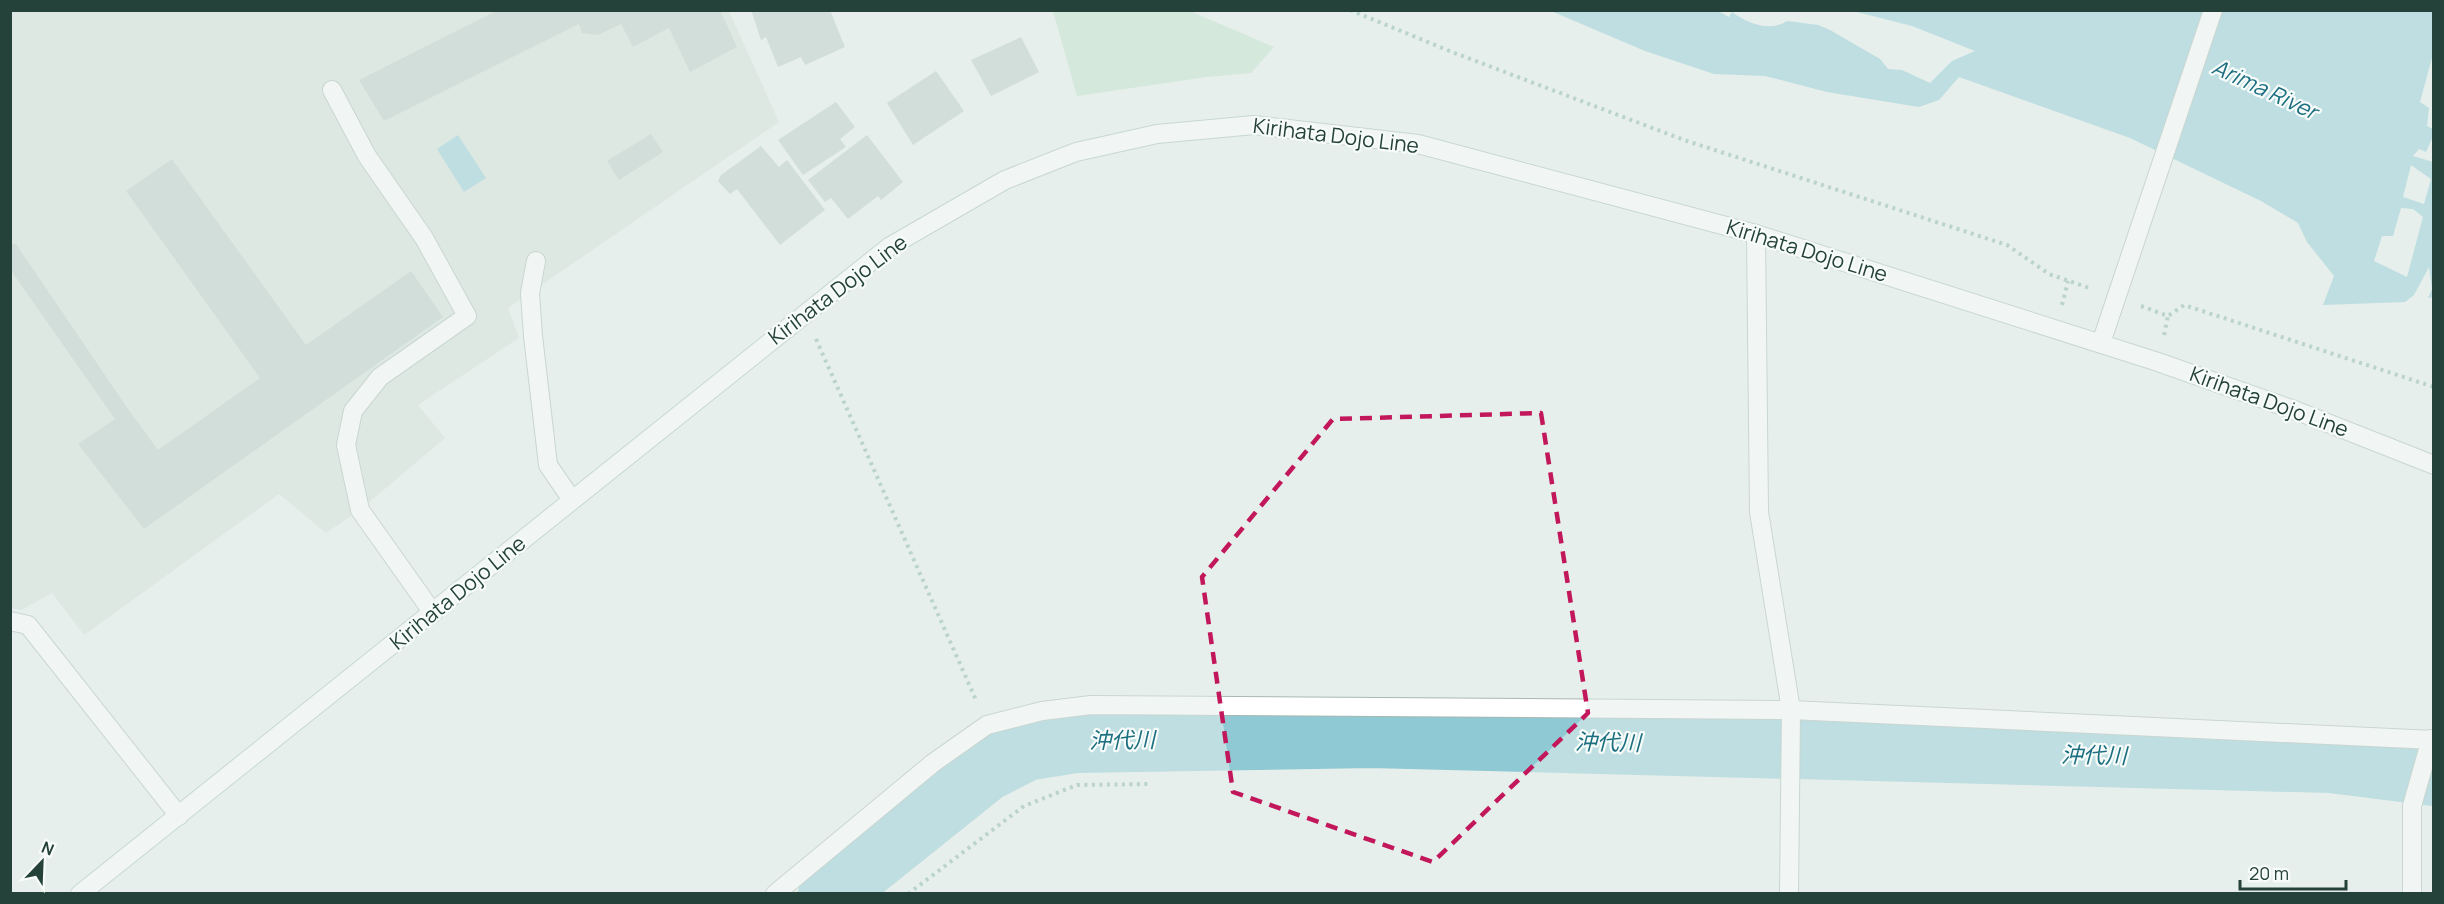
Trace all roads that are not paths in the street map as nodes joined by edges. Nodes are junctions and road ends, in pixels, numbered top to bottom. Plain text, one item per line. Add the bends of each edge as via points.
1 (2213, 10) edge
2 (332, 90) dead end
3 (1756, 234) junction
4 (536, 261) dead end
5 (2101, 343) junction
6 (2433, 465) edge
7 (572, 500) junction
8 (433, 613) junction
9 (10, 621) edge
10 (1791, 710) junction
11 (2432, 739) edge
12 (180, 816) junction
13 (80, 894) edge
14 (775, 894) edge
15 (1789, 894) edge
16 (2412, 894) edge

1 - 5 street
2 - 8 street via 367,156 424,238 467,316 380,377 354,411 346,445 360,510
3 - 5 street, Kirihata Dojo Line
3 - 7 street, Kirihata Dojo Line via 1418,144 1254,125 1157,134 1076,152 1005,180 889,247
3 - 10 street via 1759,512
4 - 7 street via 531,314 548,465
5 - 6 street, Kirihata Dojo Line via 2298,411
7 - 8 street, Kirihata Dojo Line
8 - 12 street, Kirihata Dojo Line
9 - 12 street via 28,625
10 - 11 street
10 - 14 street via 1091,705 1042,711 987,725 933,763
10 - 15 street
11 - 16 street via 2412,806
12 - 13 street, Kirihata Dojo Line

